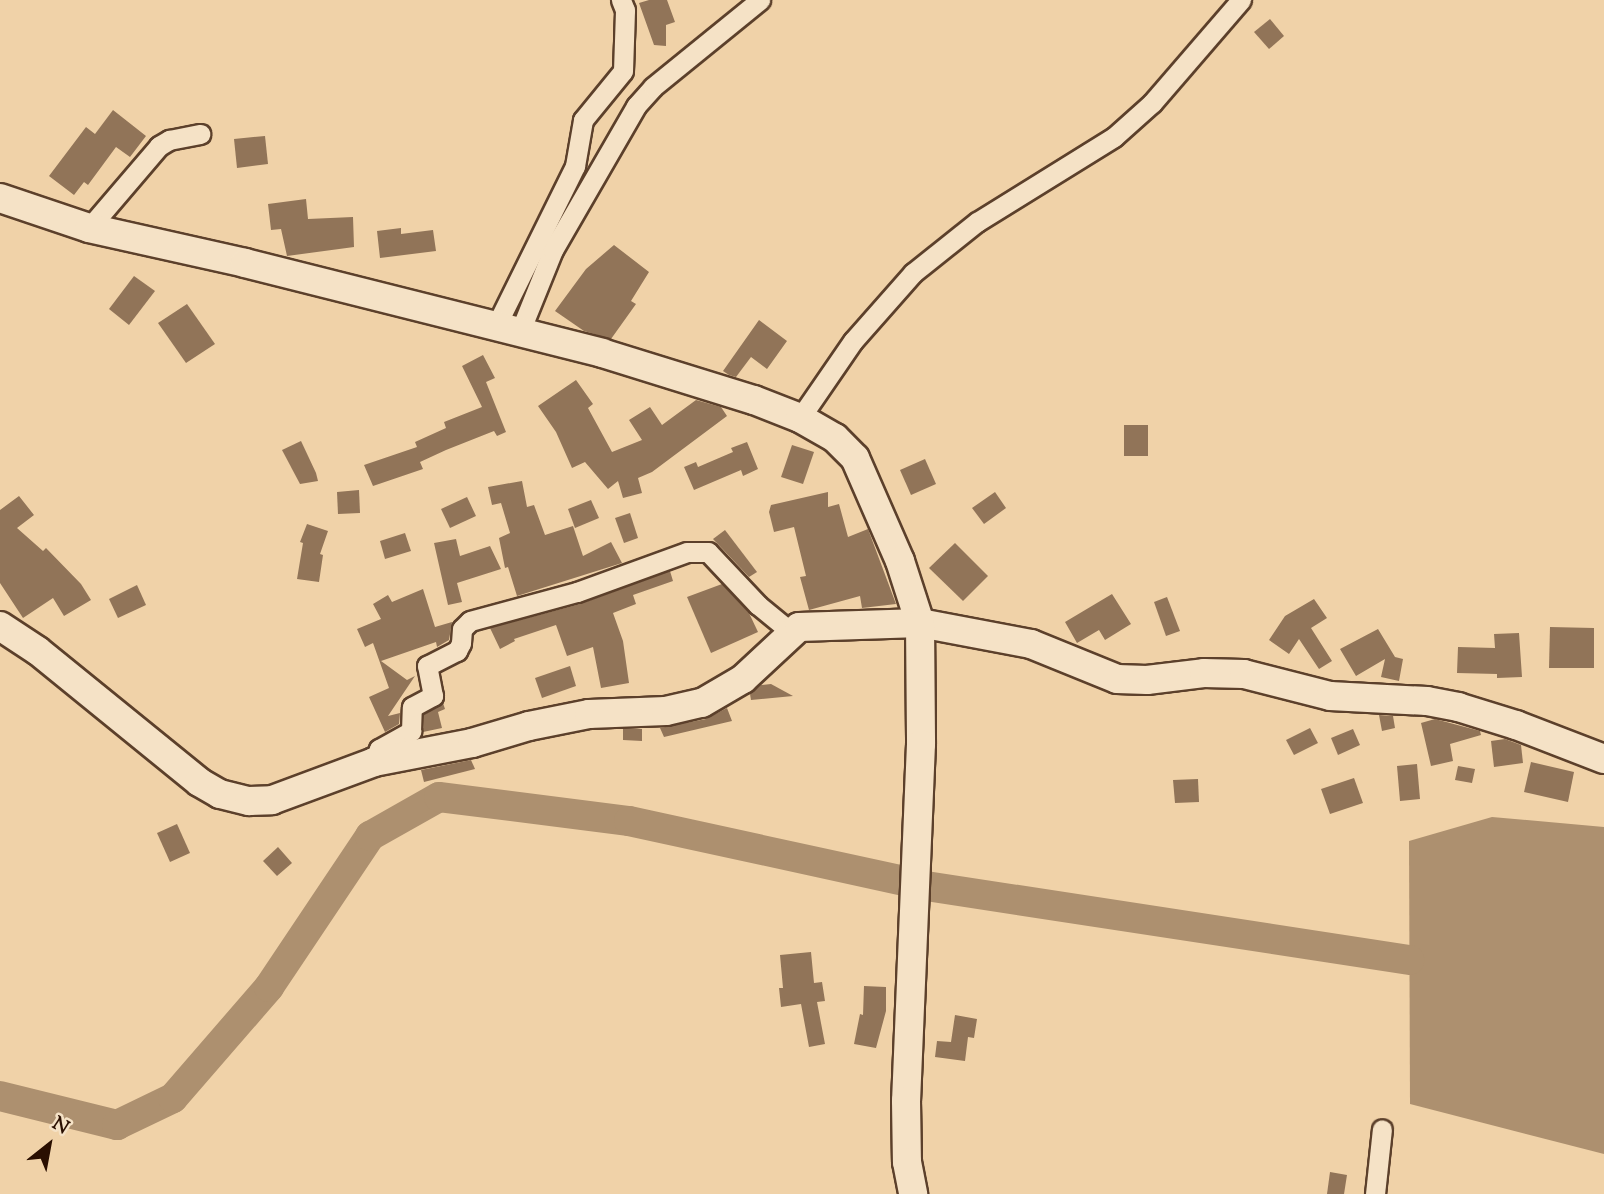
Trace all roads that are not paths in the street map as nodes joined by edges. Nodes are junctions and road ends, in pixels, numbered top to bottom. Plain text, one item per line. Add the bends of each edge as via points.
1 (621, 0) edge
2 (760, 0) edge
3 (1241, 0) edge
4 (200, 134) dead end
5 (0, 198) edge
6 (89, 228) junction
7 (507, 331) junction
8 (800, 418) junction
9 (920, 624) junction
10 (0, 626) edge
11 (791, 632) junction
12 (1604, 759) edge
13 (374, 762) junction
14 (1382, 1129) dead end
15 (913, 1194) edge
16 (1375, 1194) edge

1 - 7 street via 625,10 623,71 583,120 575,166
2 - 7 street via 636,106
3 - 8 street via 1152,103 1114,137 977,222 913,273 853,341
4 - 6 street via 159,146
5 - 6 street
6 - 7 street
7 - 8 street via 602,354
8 - 9 street via 835,438 855,458 900,561
9 - 11 street via 813,625
9 - 12 street via 1031,644 1117,679 1244,674 1330,696 1458,707
9 - 15 street via 921,744 906,1126
10 - 13 street via 38,651 179,767 238,800 272,800
11 - 13 street via 743,679 702,703 666,711 589,714
11 - 13 street via 708,552 687,552 577,592 470,621 457,651 427,666 433,696 412,707 411,731 379,749
14 - 16 street

